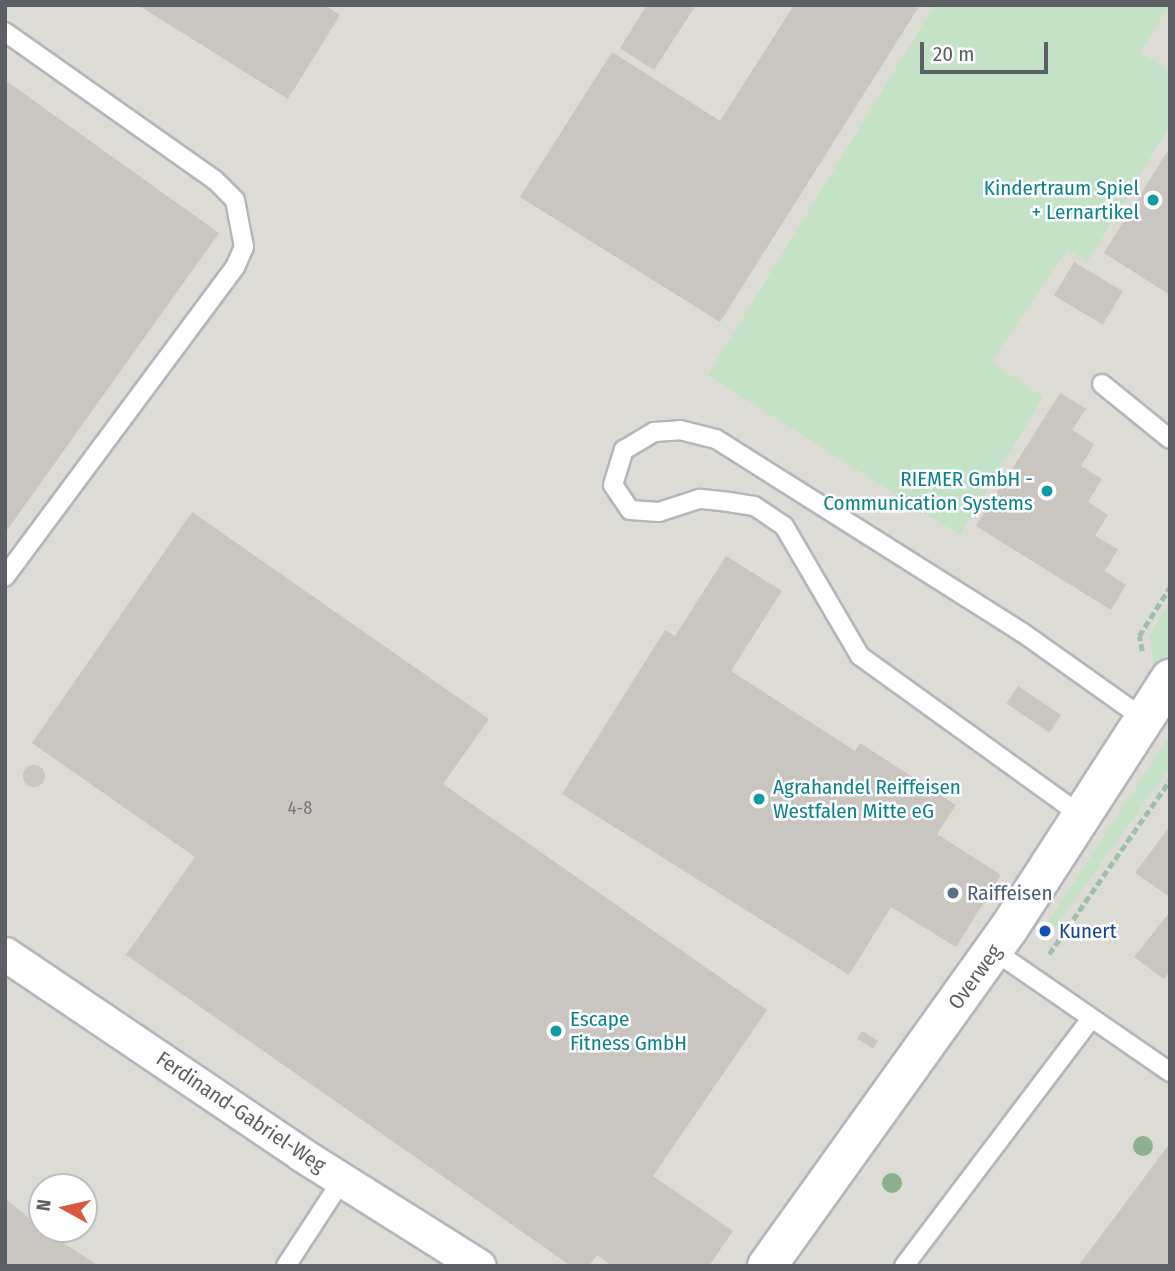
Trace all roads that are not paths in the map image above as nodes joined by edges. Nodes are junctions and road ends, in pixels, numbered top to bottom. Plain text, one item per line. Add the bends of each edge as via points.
1 (5, 32) edge
2 (1102, 384) dead end
3 (1170, 439) edge
4 (5, 577) edge
5 (1170, 679) edge
6 (1144, 719) junction
7 (1082, 816) junction
8 (993, 950) junction
9 (5, 954) edge
10 (1091, 1019) junction
11 (1167, 1065) edge
12 (342, 1180) junction
13 (286, 1266) edge
14 (479, 1266) edge
15 (767, 1266) edge
16 (904, 1266) edge

1 - 4 lane via 215,180 235,200 244,247 235,267
2 - 3 lane
5 - 6 street, Overweg
6 - 7 street, Overweg
6 - 7 lane via 1023,634 716,439 680,430 654,432 624,450 613,485 631,510 659,512 699,499 730,502 754,506 784,526 860,656
7 - 8 street, Overweg
8 - 10 lane
8 - 15 street, Overweg
9 - 12 street, Ferdinand-Gabriel-Weg
10 - 11 lane
10 - 16 lane
12 - 13 lane
12 - 14 street, Ferdinand-Gabriel-Weg

